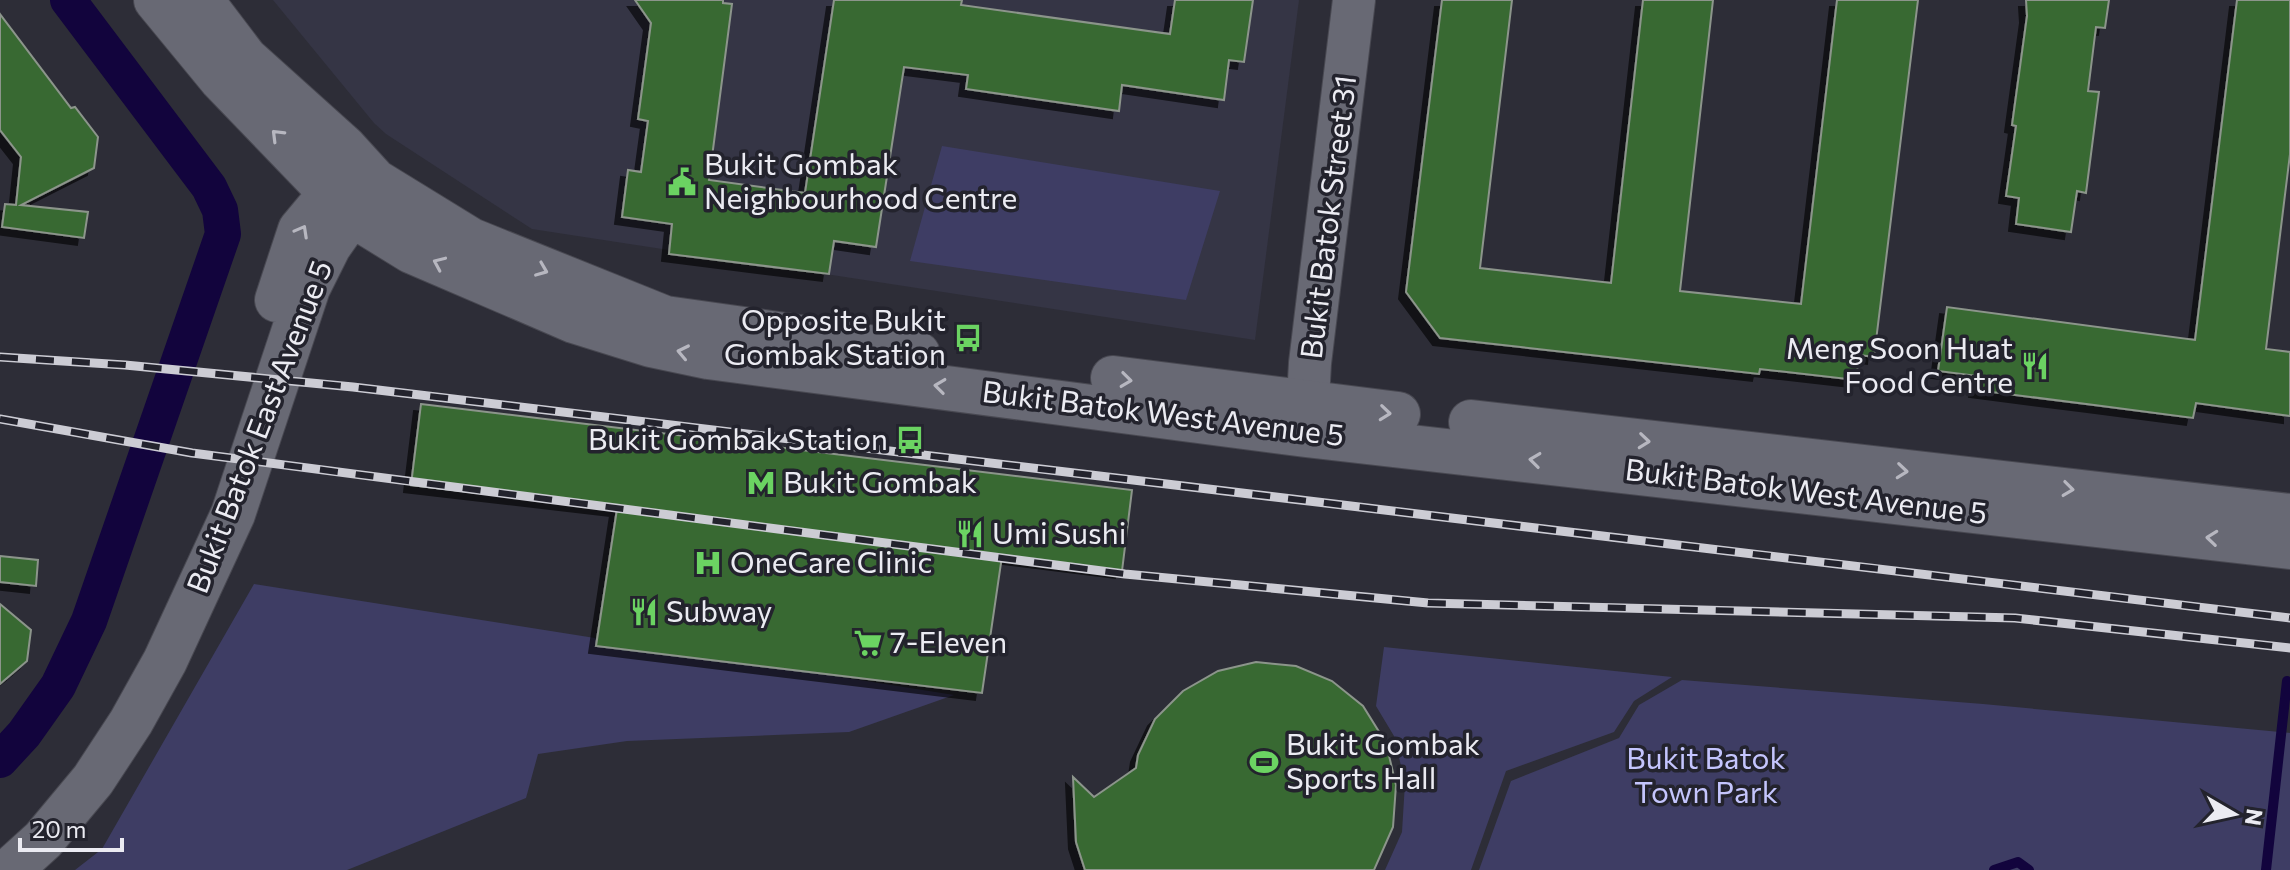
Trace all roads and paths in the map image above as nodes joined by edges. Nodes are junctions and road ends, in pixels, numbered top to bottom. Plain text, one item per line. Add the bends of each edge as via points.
1 (156, 0) edge
2 (201, 0) edge
3 (1354, 0) edge
4 (353, 187) junction
5 (1307, 418) junction
6 (2290, 516) edge
7 (2290, 547) edge
8 (0, 842) edge
9 (10, 870) edge

4 -> 1 street, Bukit Batok West Avenue 5 via 221,79
2 - 4 street, Bukit Batok West Avenue 5 via 245,58 344,147
3 - 5 street, Bukit Batok Street 31
4 - 5 street, Bukit Batok West Avenue 5 via 411,251 574,321 651,345 708,357
8 -> 4 street, Bukit Batok East Avenue 5 via 64,775 138,664 175,594 218,483 300,230
4 - 9 street, Bukit Batok East Avenue 5 via 308,288 233,514 165,661 93,780
5 -> 6 street, Bukit Batok West Avenue 5 via 1359,410
7 -> 5 street, Bukit Batok West Avenue 5

